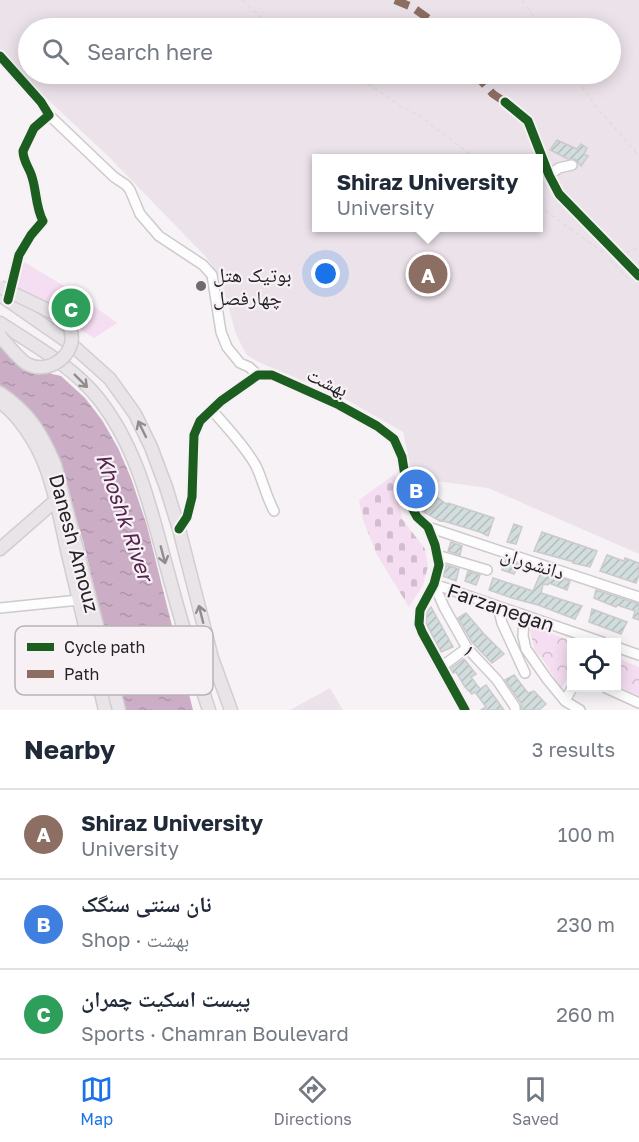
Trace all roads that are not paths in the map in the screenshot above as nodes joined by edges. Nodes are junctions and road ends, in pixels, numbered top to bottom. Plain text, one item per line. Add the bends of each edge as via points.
1 (0, 56) edge
2 (18, 76) edge
3 (25, 84) edge
4 (506, 102) dead end
5 (49, 115) junction
6 (541, 154) edge
7 (543, 160) edge
8 (572, 165) dead end
9 (549, 175) junction
10 (636, 278) edge
11 (0, 287) edge
12 (4, 298) edge
13 (0, 323) edge
14 (0, 336) edge
15 (258, 375) junction
16 (0, 393) edge
17 (0, 402) edge
18 (212, 410) junction
19 (56, 501) junction
20 (274, 511) dead end
21 (428, 527) junction
22 (179, 529) junction
23 (3, 542) edge
24 (437, 555) junction
25 (487, 570) dead end
26 (434, 584) junction
27 (639, 597) edge
28 (79, 600) junction
29 (0, 608) edge
30 (501, 608) junction
31 (524, 616) junction
32 (85, 626) edge
33 (97, 626) edge
34 (183, 626) edge
35 (204, 626) edge
36 (590, 638) edge
37 (467, 648) junction
38 (621, 649) edge
39 (639, 655) edge
40 (213, 661) edge
41 (441, 667) junction
42 (525, 673) dead end
43 (570, 692) edge
44 (616, 692) edge
45 (101, 695) edge
46 (115, 695) edge
47 (204, 695) edge
48 (565, 701) junction
49 (639, 703) edge
50 (105, 710) edge
51 (119, 710) edge
52 (209, 710) edge
53 (231, 710) edge
54 (465, 710) edge
55 (515, 710) edge
56 (580, 710) edge

1 - 2 street
3 - 5 street
4 - 6 street via 528,121
5 - 12 street via 34,128 22,151 43,221 19,255
5 - 15 street via 126,185 140,214 159,236 212,275 220,332 240,363
7 - 9 street
8 - 9 street
9 - 10 street via 559,194
11 - 14 main road, bridge via 60,316 67,323 71,342 62,360 45,368 25,363
22 -> 12 main road via 151,447 135,414 110,379 71,344
13 -> 34 main road via 67,367 115,422 134,456 145,489
15 - 18 street
15 - 21 street, بهشت via 272,375 339,405 394,439 402,457 409,502
16 - 33 main road, Danesh Amouz via 35,424 55,465
17 - 19 main road, Danesh Amouz via 39,451
18 - 20 street via 255,465
18 - 22 street via 200,421 194,435 192,497
19 - 23 main road
19 - 28 main road, Danesh Amouz
21 - 24 street, بهشت
21 - 27 street, دانشوران
35 -> 22 main road
24 - 25 street
24 - 26 street, بهشت via 439,565
26 - 30 street, Farzanegan
26 - 37 street, ۱
26 - 41 street, بهشت via 420,610 419,624
28 - 29 street
28 - 32 main road, Danesh Amouz
30 - 31 street, Farzanegan
30 - 42 street via 502,622
31 - 36 street, Farzanegan
31 - 48 street via 526,649
37 - 41 street
37 - 55 street, ۱ via 497,680
38 - 39 street
53 -> 40 main road
41 - 54 street, بهشت
43 - 48 street
44 - 49 street
45 - 50 main road, Danesh Amouz
46 - 51 main road, Danesh Amouz
47 -> 52 main road
48 - 56 street

